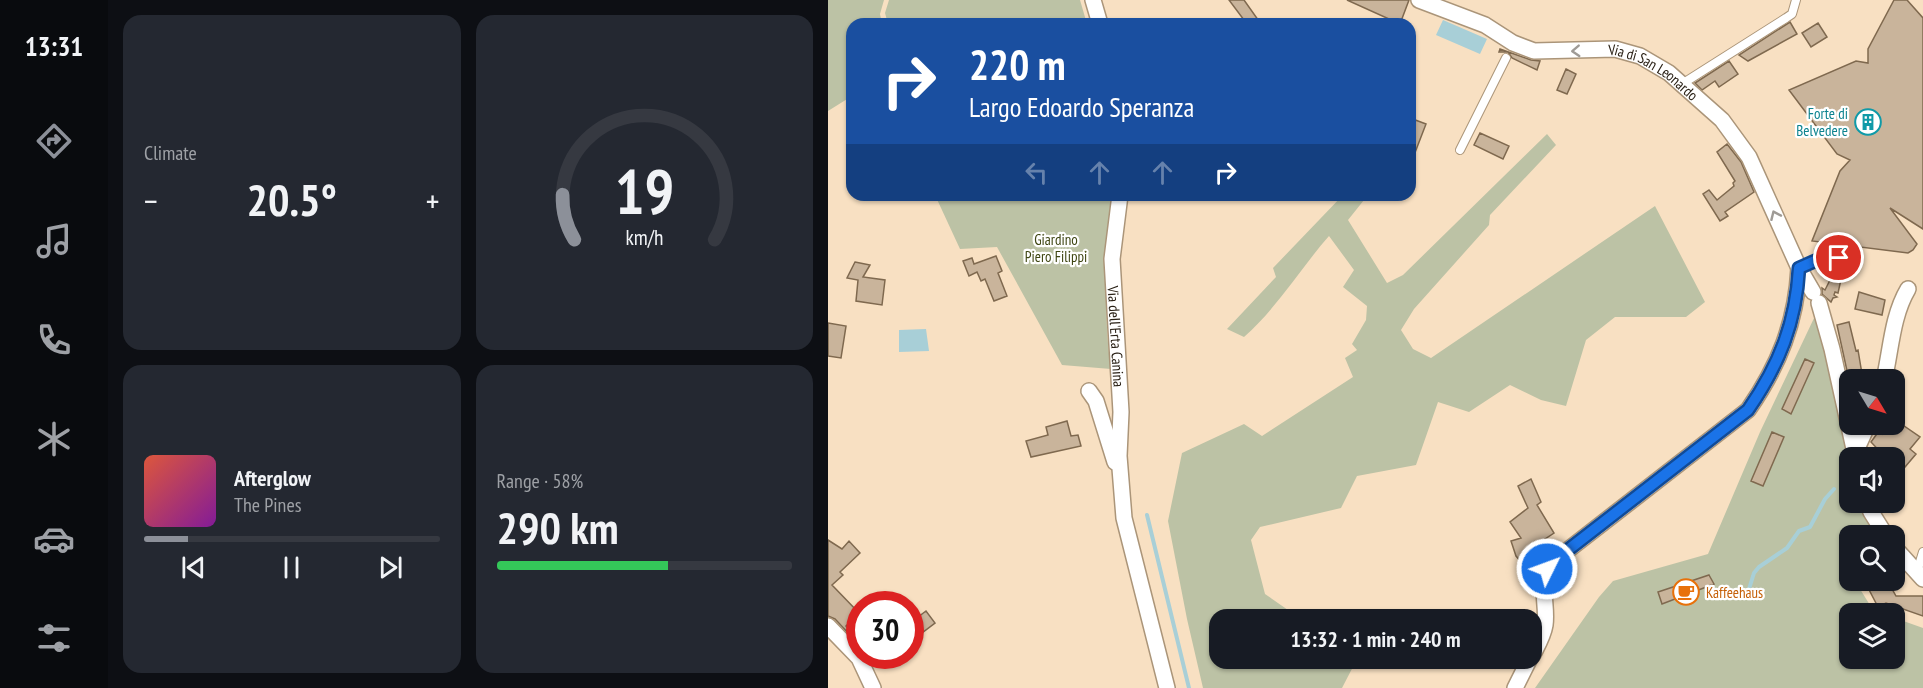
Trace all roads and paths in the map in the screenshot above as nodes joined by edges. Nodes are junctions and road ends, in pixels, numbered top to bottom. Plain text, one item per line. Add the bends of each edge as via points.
1 (1093, 0) edge
2 (1419, 0) edge
3 (1796, 0) edge
4 (1098, 18) edge
5 (1509, 51) junction
6 (1682, 84) junction
7 (1460, 150) dead end
8 (1119, 201) edge
9 (1839, 258) dead end
10 (1799, 268) junction
11 (1908, 289) dead end
12 (1886, 369) edge
13 (1089, 391) dead end
14 (1854, 447) edge
15 (1121, 480) junction
16 (1923, 552) edge
17 (1905, 559) edge
18 (1920, 576) edge
19 (828, 626) edge
20 (1542, 635) edge
21 (846, 645) edge
22 (858, 669) edge
23 (864, 669) edge
24 (1525, 669) edge
25 (866, 688) edge
26 (873, 688) edge
27 (1167, 688) edge
28 (1515, 688) edge

1 - 4 street
2 - 5 street, Via di San Leonardo via 1485,25
3 - 6 lane via 1792,14
6 -> 5 street, Via di San Leonardo via 1652,62 1614,49
5 - 7 lane
10 -> 6 street, Via di San Leonardo via 1749,157 1722,120
8 - 15 street, Via dell'Erta Canina via 1112,259
9 - 10 lane via 1824,257
10 - 14 street, Via di San Leonardo via 1816,297
10 - 20 street via 1797,296 1786,340 1766,384 1748,410 1550,564 1544,581
11 - 12 street via 1892,334
13 - 15 street, Via dell'Erta Canina via 1096,401
15 - 27 street, Via dell'Erta Canina via 1124,518
16 - 18 lane
17 - 18 street
19 - 21 street
22 - 25 lane
23 - 26 street
24 - 28 street

